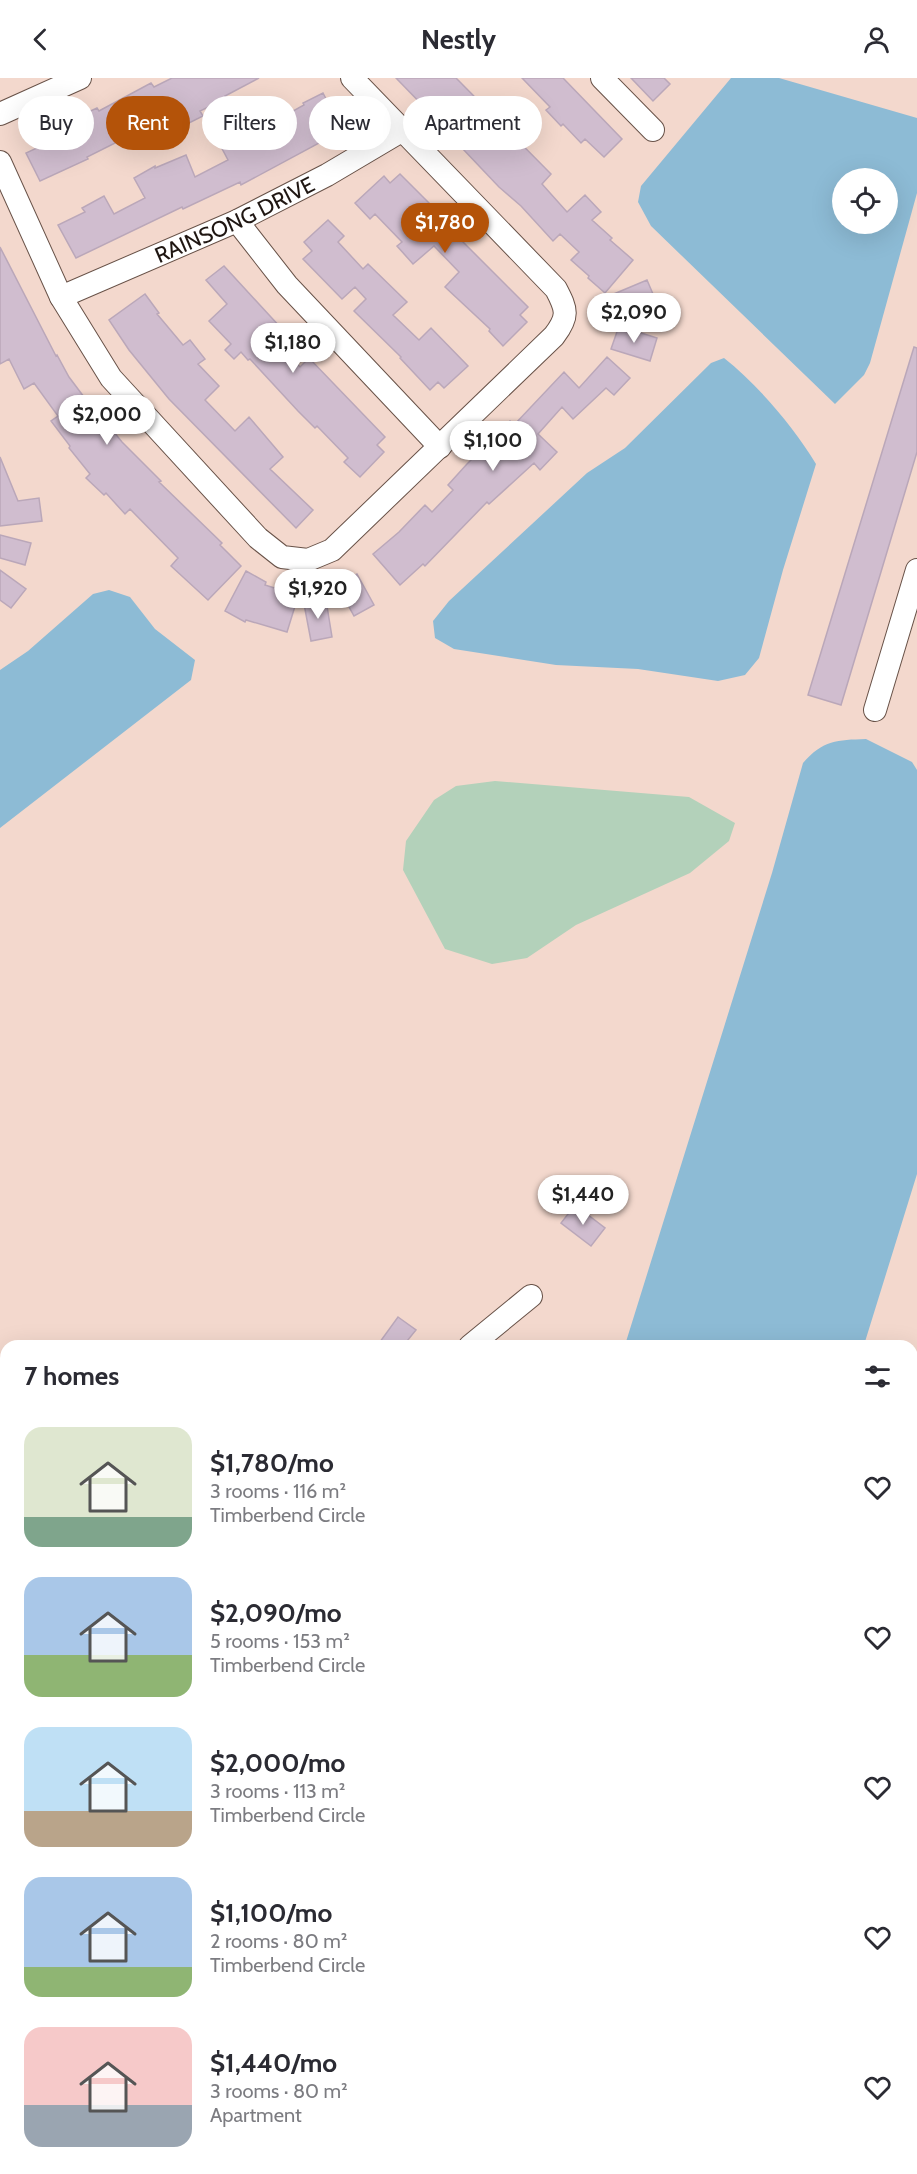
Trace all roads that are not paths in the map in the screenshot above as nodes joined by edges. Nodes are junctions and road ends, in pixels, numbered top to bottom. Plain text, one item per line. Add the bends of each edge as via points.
1 (80, 78) edge
2 (352, 78) edge
3 (602, 78) edge
4 (0, 114) edge
5 (403, 130) joint
6 (653, 130) dead end
7 (422, 150) edge
8 (0, 162) edge
9 (237, 221) junction
10 (61, 297) junction
11 (440, 447) junction
12 (917, 570) edge
13 (875, 710) dead end
14 (531, 1296) dead end
15 (477, 1340) edge

1 - 4 street
2 - 5 street
3 - 6 street
5 - 9 street, RAINSONG DRIVE
7 - 11 street via 556,289 565,308 562,325 554,336
8 - 10 street
9 - 10 street, RAINSONG DRIVE
9 - 11 street via 287,285
10 - 11 street via 111,378 258,538 282,557 308,560 332,550
12 - 13 street
14 - 15 street

